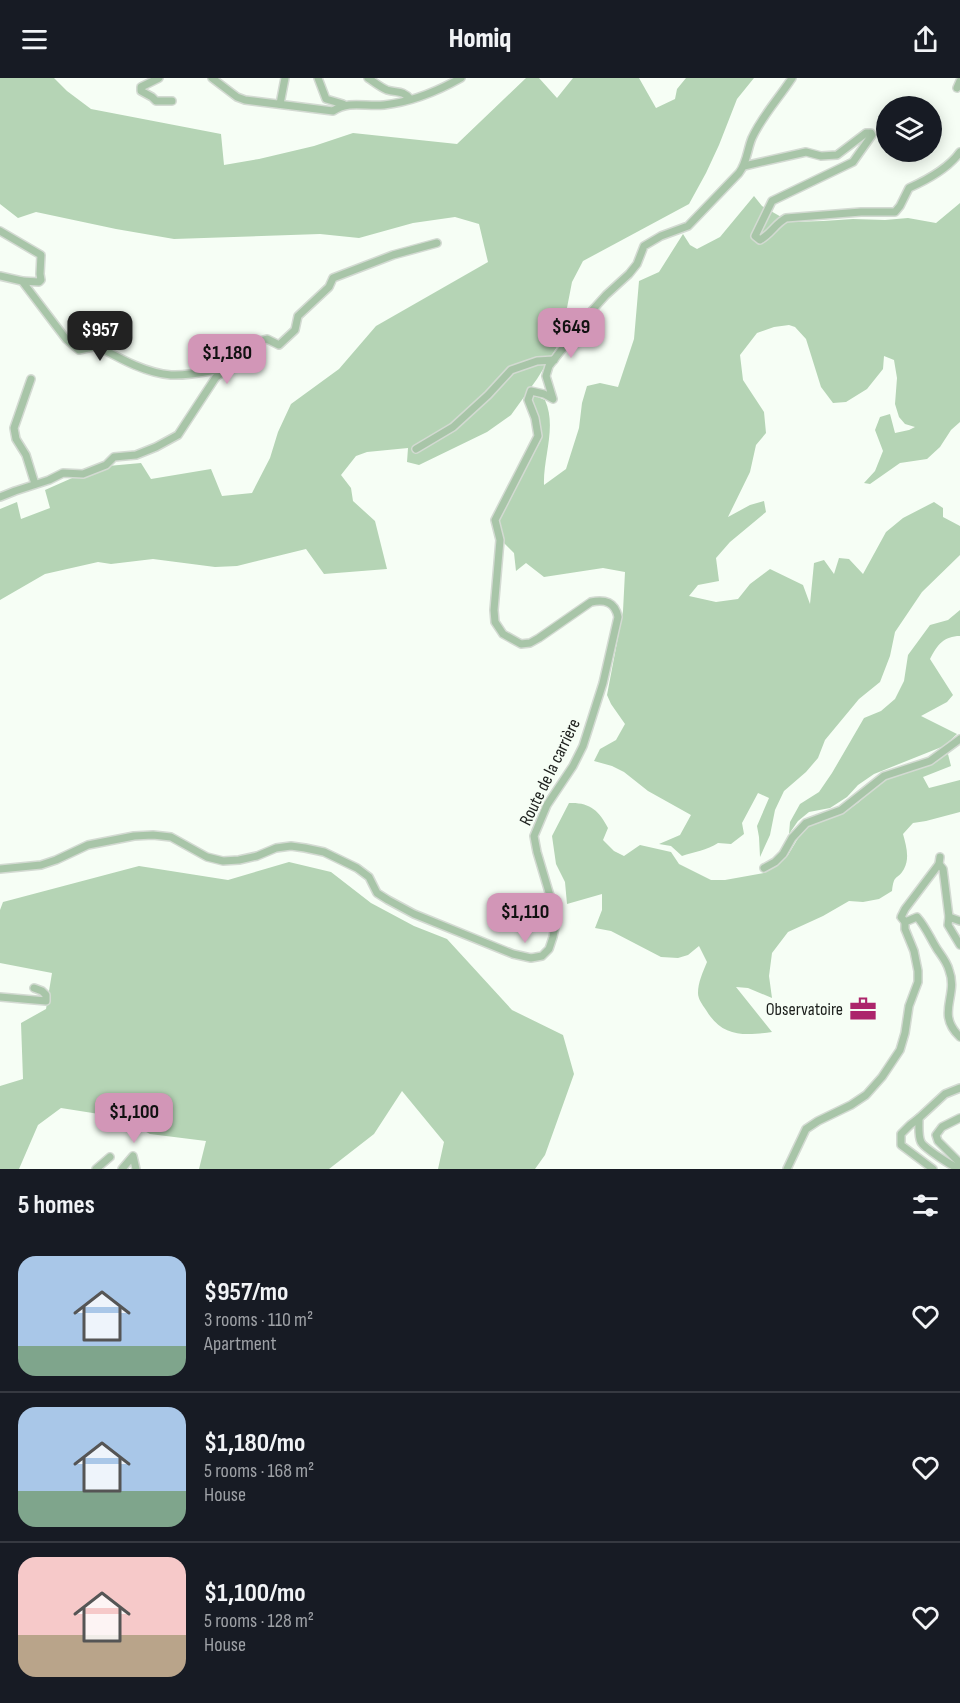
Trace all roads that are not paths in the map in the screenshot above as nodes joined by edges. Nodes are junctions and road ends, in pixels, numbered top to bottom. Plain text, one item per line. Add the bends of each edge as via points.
1 (159, 78) edge
2 (212, 78) edge
3 (285, 78) edge
4 (318, 78) edge
5 (368, 78) edge
6 (461, 78) edge
7 (792, 78) edge
8 (410, 99) junction
9 (172, 101) dead end
10 (280, 104) junction
11 (343, 104) junction
12 (960, 152) edge
13 (744, 166) junction
14 (0, 231) edge
15 (437, 243) dead end
16 (0, 276) edge
17 (22, 281) junction
18 (554, 360) junction
19 (229, 368) junction
20 (31, 379) dead end
21 (416, 449) dead end
22 (35, 484) junction
23 (0, 497) edge
24 (960, 739) edge
25 (764, 868) dead end
26 (0, 869) edge
27 (948, 916) junction
28 (960, 921) edge
29 (905, 922) junction
30 (960, 945) edge
31 (34, 988) dead end
32 (0, 998) edge
33 (960, 1036) edge
34 (960, 1088) edge
35 (919, 1118) junction
36 (960, 1118) edge
37 (110, 1157) dead end
38 (960, 1162) edge
39 (96, 1169) edge
40 (122, 1169) edge
41 (136, 1169) edge
42 (787, 1169) edge
43 (933, 1169) edge
44 (960, 1169) edge

1 - 9 street via 143,85 141,91 156,101
2 - 10 street via 237,97
3 - 10 street
4 - 11 street via 326,99
5 - 8 street via 387,90 401,91
6 - 8 street
7 - 13 street via 764,116
8 - 11 street via 385,105
10 - 11 street via 333,111
12 - 13 street via 939,172 909,188 895,212 786,218 760,240 755,236 772,201 853,162 872,135 866,134 837,155 806,152
13 - 18 street via 688,226 644,246 637,264 578,324
14 - 17 street via 41,255 41,280
15 - 19 street via 333,278 329,287 298,316 286,340 279,345 267,339 253,343
16 - 17 street
17 - 19 street via 66,339 79,350 97,346 170,375
18 - 21 street via 511,370 453,427
18 - 26 street, Route de la carrière via 546,376 553,399 531,391 528,400 538,436 495,520 500,540 495,622 503,634 521,644 531,643 591,602 610,602 618,617 583,746 547,805 534,836 556,921 549,950 531,958 513,954 414,914 377,893 369,877 357,868 324,852 305,848 276,848 257,856 223,861 171,837 134,836 88,845 41,866
19 - 22 street via 216,377 178,435 136,455 114,457 106,465 83,474 63,473
20 - 22 street via 14,428
22 - 23 street
24 - 25 street via 930,761 884,776 841,810 806,823 783,854
27 - 28 street
27 - 29 street via 940,861 905,909
27 - 30 street via 948,925
29 - 33 street via 917,917 950,970 952,991 947,1016
29 - 42 street via 918,982 900,1050 866,1095 806,1128
31 - 32 street via 46,995 46,1001
34 - 35 street via 945,1094
35 - 43 street via 902,1134 901,1145
35 - 44 street via 921,1142
36 - 38 street via 942,1127 936,1135 938,1142
37 - 39 street
40 - 41 street via 133,1156

